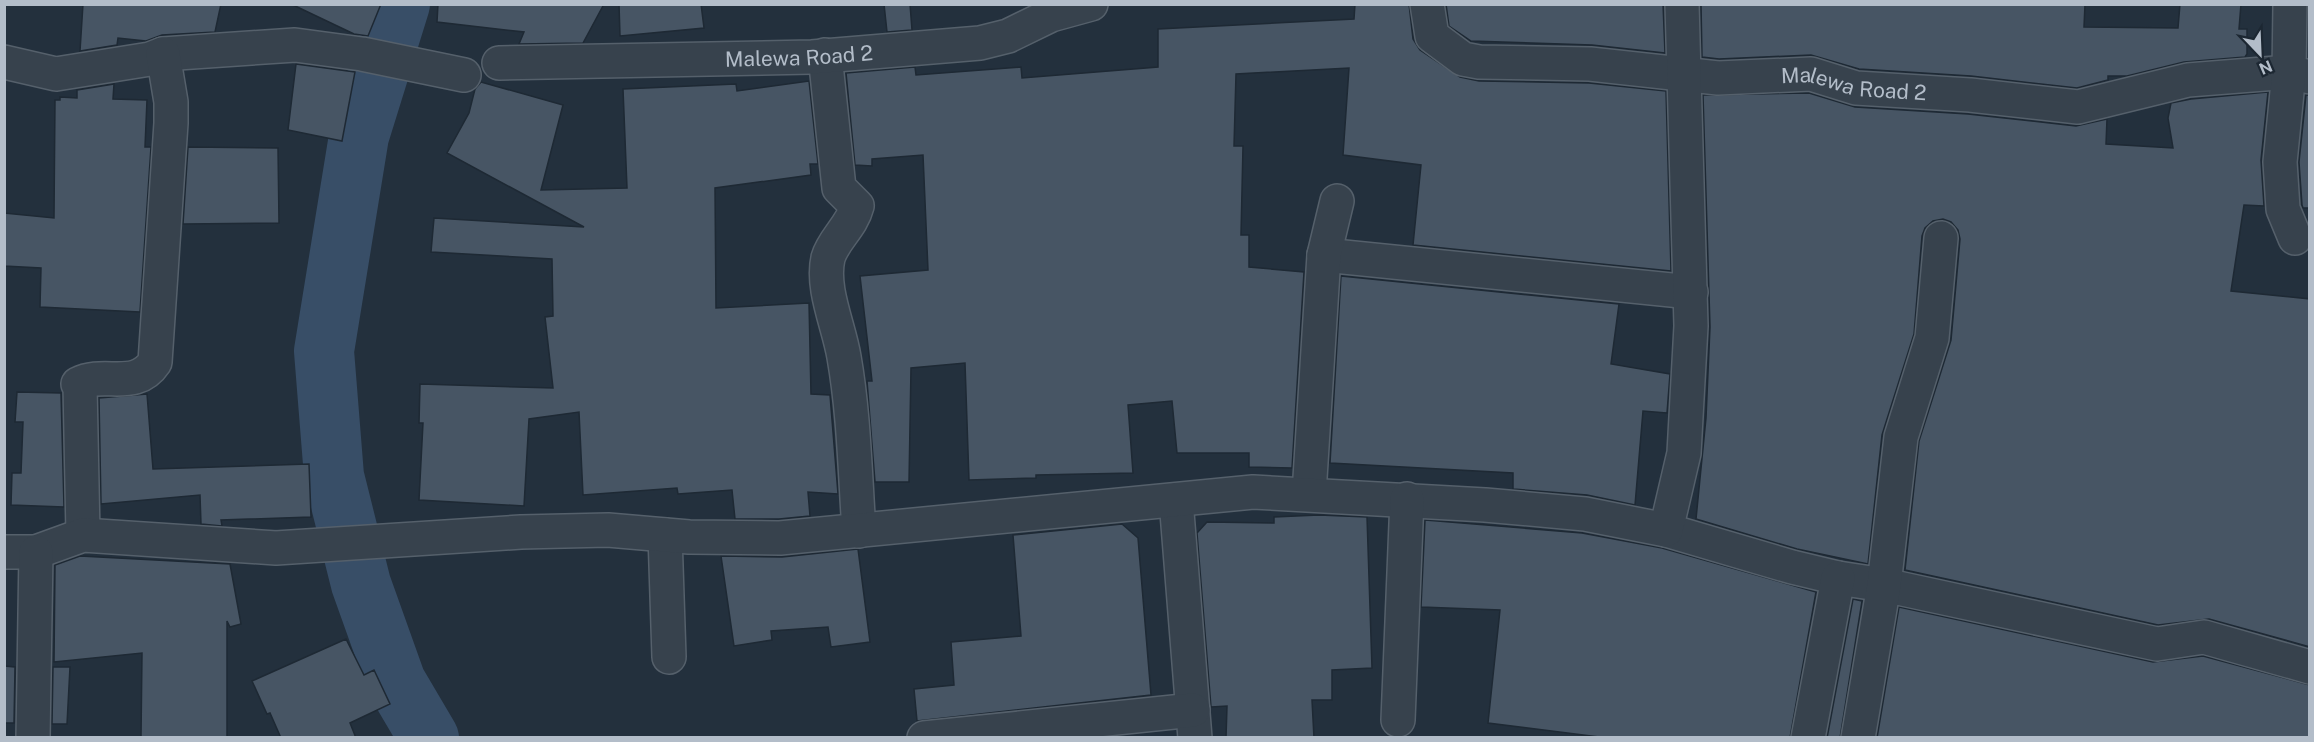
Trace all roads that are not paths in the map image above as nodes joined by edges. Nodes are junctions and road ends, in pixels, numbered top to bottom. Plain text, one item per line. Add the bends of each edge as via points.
1 (1091, 4) edge
2 (1427, 4) edge
3 (1682, 4) edge
4 (2290, 4) edge
5 (163, 54) junction
6 (825, 56) junction
7 (4, 62) edge
8 (499, 63) dead end
9 (464, 75) dead end
10 (1684, 75) junction
11 (2299, 75) edge
12 (1337, 201) dead end
13 (1941, 238) dead end
14 (2295, 238) dead end
15 (1324, 255) junction
16 (1691, 292) junction
17 (1309, 494) junction
18 (1407, 499) junction
19 (1176, 500) junction
20 (1666, 530) junction
21 (859, 531) junction
22 (83, 535) junction
23 (665, 535) junction
24 (20, 552) edge
25 (1838, 578) junction
26 (1884, 585) junction
27 (669, 657) dead end
28 (2310, 667) edge
29 (1398, 720) dead end
30 (1194, 724) edge
31 (33, 738) edge
32 (924, 738) edge
33 (1808, 738) edge
34 (1858, 738) edge

1 - 6 street, Malewa Road 2 via 980,43
2 - 10 street, Malewa Road 2 via 1432,36 1463,59 1590,64
3 - 10 street
4 - 11 street
5 - 7 street via 56,74
5 - 9 street via 295,45
5 - 22 street via 171,123 155,362 139,378 86,379 78,384
6 - 8 street, Malewa Road 2
6 - 21 street via 839,189 857,206 853,220 829,255 826,277 847,378
10 - 11 street, Malewa Road 2 via 1718,78 1811,74 1856,88 2078,107 2188,80
10 - 16 street
11 - 14 street via 2280,162 2283,209
12 - 15 street
13 - 26 street via 1932,338 1901,437
15 - 16 street
15 - 17 street
16 - 20 street via 1684,453
17 - 18 street
17 - 19 street via 1253,492
18 - 20 street via 1585,514
18 - 29 street
19 - 21 street
19 - 30 street
20 - 25 street
21 - 23 street via 780,538
22 - 23 street via 276,548 608,530
22 - 24 street
23 - 27 street
24 - 31 street
25 - 26 street
25 - 33 street
26 - 28 street via 2157,644 2204,637
26 - 34 street
30 - 32 street

